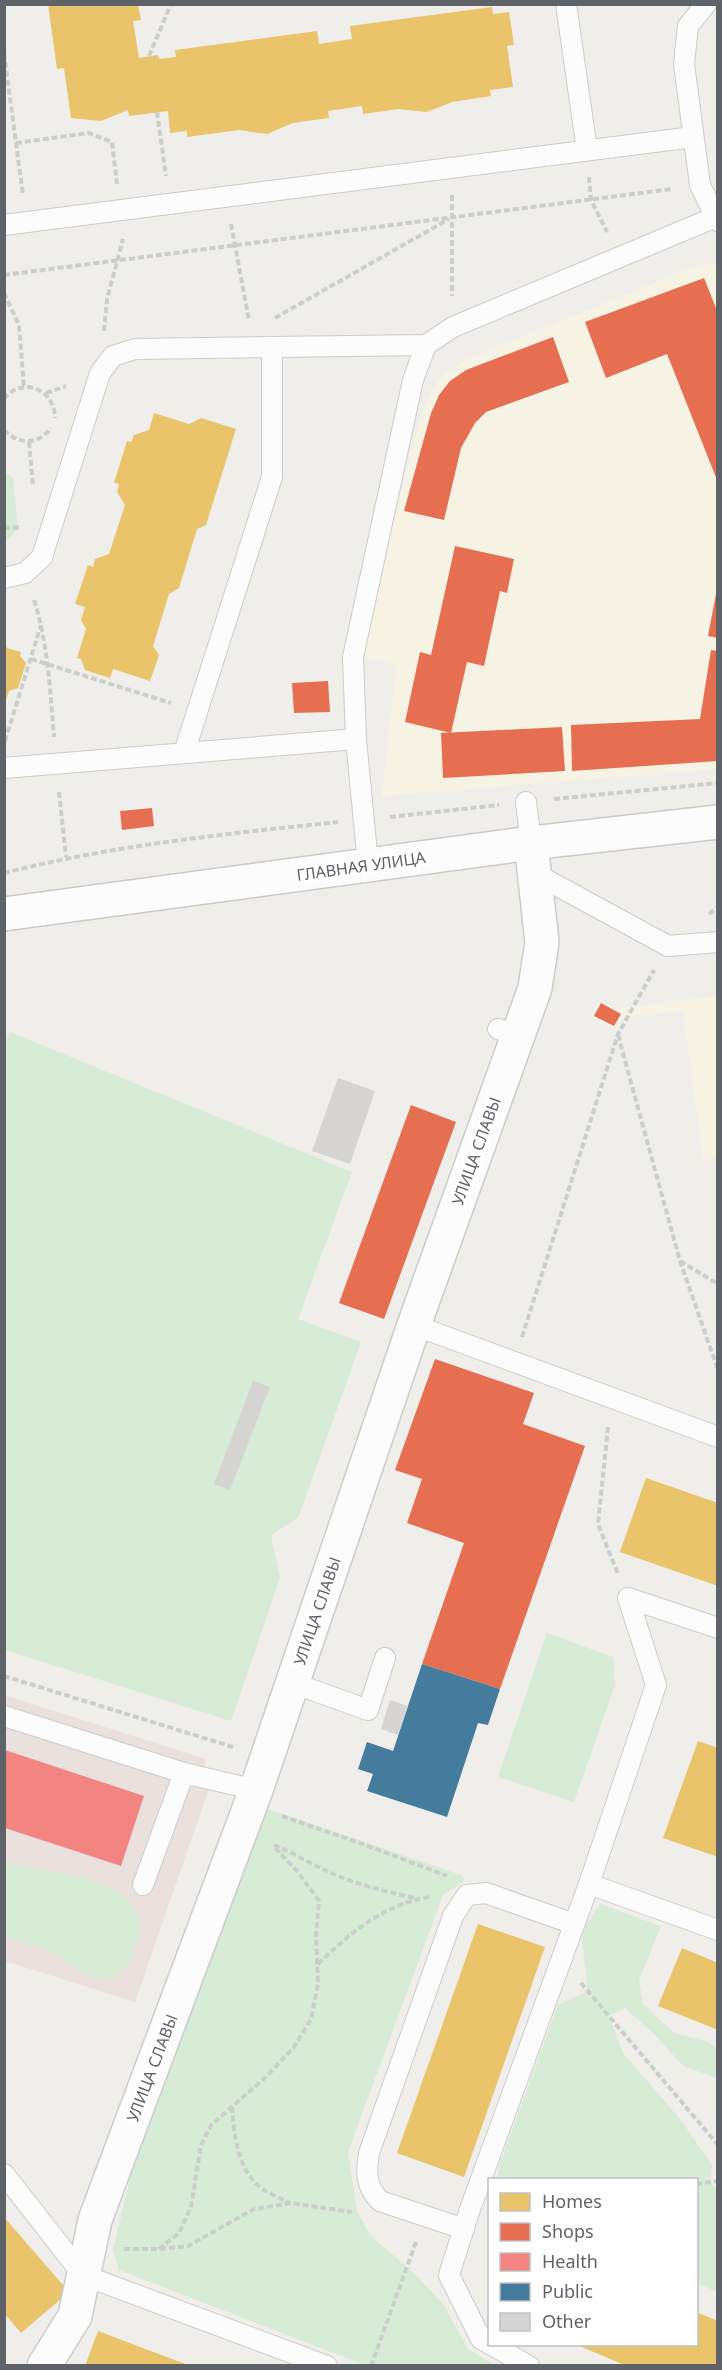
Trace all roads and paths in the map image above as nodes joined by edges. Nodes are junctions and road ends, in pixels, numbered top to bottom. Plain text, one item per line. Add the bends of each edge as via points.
1 (171, 4) edge
2 (566, 4) edge
3 (706, 4) edge
4 (4, 54) edge
5 (149, 56) dead end
6 (157, 112) dead end
7 (693, 137) junction
8 (16, 143) junction
9 (587, 150) junction
10 (451, 167) junction
11 (700, 185) junction
12 (226, 197) junction
13 (591, 200) junction
14 (169, 204) junction
15 (121, 210) junction
16 (452, 217) junction
17 (717, 218) edge
18 (26, 222) junction
19 (4, 225) edge
20 (235, 245) junction
21 (620, 256) junction
22 (117, 261) junction
23 (4, 275) edge
24 (4, 293) edge
25 (453, 327) junction
26 (259, 342) junction
27 (426, 345) junction
28 (113, 356) junction
29 (24, 387) junction
30 (5, 397) edge
31 (4, 430) edge
32 (25, 573) junction
33 (4, 578) edge
34 (42, 624) junction
35 (31, 659) junction
36 (48, 664) junction
37 (197, 711) junction
38 (356, 739) junction
39 (4, 741) edge
40 (184, 753) junction
41 (56, 764) junction
42 (4, 768) edge
43 (526, 802) dead end
44 (717, 822) edge
45 (66, 857) dead end
46 (533, 858) junction
47 (368, 864) junction
48 (717, 907) edge
49 (4, 914) edge
50 (717, 942) edge
51 (668, 946) junction
52 (618, 1034) junction
53 (680, 1261) junction
54 (717, 1284) edge
55 (414, 1326) junction
56 (515, 1361) junction
57 (717, 1370) edge
58 (615, 1400) junction
59 (717, 1437) edge
60 (628, 1598) junction
61 (717, 1628) edge
62 (385, 1658) dead end
63 (4, 1676) edge
64 (293, 1683) junction
65 (4, 1716) edge
66 (267, 1758) junction
67 (184, 1773) junction
68 (254, 1797) junction
69 (589, 1884) junction
70 (143, 1885) dead end
71 (476, 1894) junction
72 (419, 1899) junction
73 (574, 1924) junction
74 (717, 1930) edge
75 (561, 1959) junction
76 (318, 1965) junction
77 (232, 2107) junction
78 (717, 2145) edge
79 (4, 2174) edge
80 (717, 2181) edge
81 (698, 2184) edge
82 (291, 2203) junction
83 (357, 2212) dead end
84 (425, 2216) junction
85 (464, 2229) junction
86 (159, 2249) junction
87 (86, 2264) junction
88 (488, 2343) edge
89 (494, 2346) edge
90 (44, 2366) edge
91 (327, 2366) edge
92 (371, 2366) edge
93 (529, 2366) edge

1 - 5 path
2 - 9 lane
3 - 7 lane via 688,26 684,63
4 - 8 path
6 - 14 path
7 - 9 lane
7 - 11 lane
8 - 15 path via 89,133 112,142
8 - 18 path
9 - 10 lane
9 - 13 path
10 - 12 lane
10 - 16 path
11 - 13 path
11 - 17 lane
12 - 14 lane
12 - 20 path
13 - 16 path
13 - 21 path
14 - 15 lane
15 - 18 lane
15 - 22 path via 124,234
16 - 20 path
16 - 25 path
16 - 26 path
17 - 21 lane
18 - 19 lane
20 - 22 path
20 - 26 path
21 - 25 lane
22 - 23 path
22 - 28 path via 107,299 103,339
24 - 29 path via 19,325
25 - 27 lane
26 - 27 lane
26 - 28 lane via 135,348
26 - 37 lane via 272,477
27 - 38 lane via 413,380 354,649
28 - 32 lane via 100,373 42,557
29 - 30 path
29 - 31 path via 46,393 52,401 55,410 51,428 45,436 29,442 19,441
32 - 33 lane
32 - 34 path
34 - 35 path
34 - 36 path
35 - 36 path
35 - 39 path
36 - 37 path
36 - 41 path
37 - 40 lane
38 - 40 lane
38 - 47 lane
40 - 41 lane
41 - 42 lane
41 - 45 path
43 - 46 lane
44 - 46 street, ГЛАВНАЯ УЛИЦА
46 - 47 street, ГЛАВНАЯ УЛИЦА
46 - 51 lane
46 - 55 street, УЛИЦА СЛАВЫ via 542,942 535,988 508,1033
47 - 49 street, ГЛАВНАЯ УЛИЦА
48 - 51 path
50 - 51 lane
51 - 52 path
52 - 53 path
52 - 56 path
53 - 54 path
53 - 57 path
55 - 56 lane
55 - 64 street, УЛИЦА СЛАВЫ
56 - 58 lane
58 - 59 lane
58 - 60 path via 609,1416 598,1524
60 - 61 lane
60 - 69 lane via 657,1685
62 - 64 lane via 368,1710
63 - 66 path
64 - 66 street, УЛИЦА СЛАВЫ
65 - 67 lane
66 - 68 street, УЛИЦА СЛАВЫ
67 - 68 lane
67 - 70 lane
68 - 71 path via 463,1882
68 - 87 street, УЛИЦА СЛАВЫ via 94,2220
69 - 73 lane
69 - 74 lane
71 - 72 path
71 - 73 lane
71 - 84 lane via 453,1916 369,2152 365,2176 380,2200
72 - 76 path via 355,1929
72 - 76 path via 328,1872 272,1844 319,1901
73 - 75 lane
75 - 78 path
75 - 85 lane
76 - 77 path via 311,2019 294,2047
77 - 82 path via 234,2137 247,2172 262,2189
77 - 86 path via 211,2125 201,2145 191,2207 179,2233
79 - 87 lane
80 - 81 path
82 - 83 path
82 - 86 path via 254,2209 188,2246
84 - 85 lane
84 - 92 path
85 - 88 lane via 449,2275 481,2339
86 - 87 path via 127,2248
87 - 90 street, УЛИЦА СЛАВЫ via 75,2316
87 - 91 lane
89 - 93 lane

